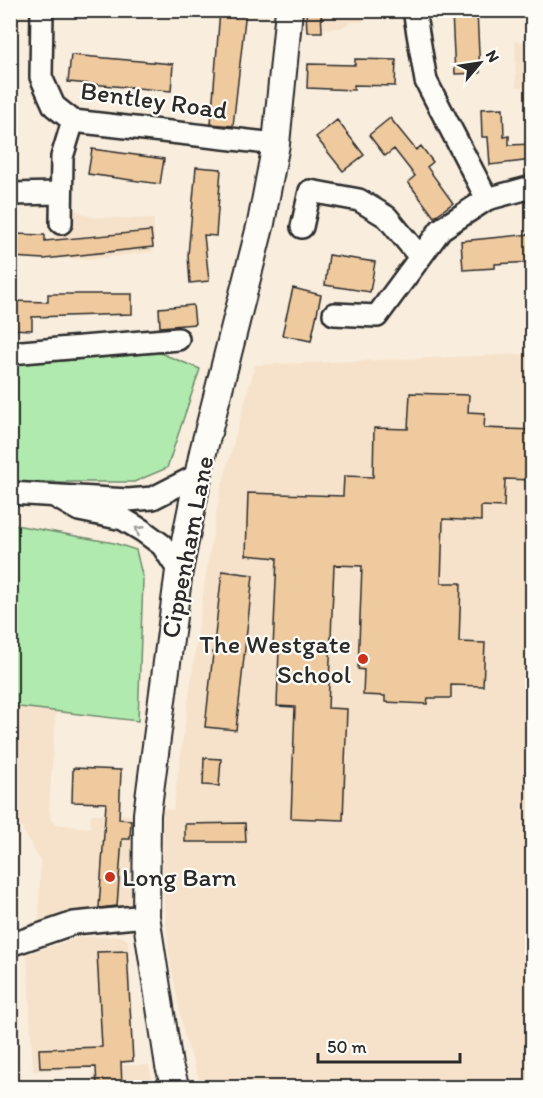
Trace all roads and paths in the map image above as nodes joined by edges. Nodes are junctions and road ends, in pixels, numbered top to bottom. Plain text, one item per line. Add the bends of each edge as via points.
1 (42, 10) edge
2 (289, 10) edge
3 (414, 10) edge
4 (73, 122) junction
5 (276, 144) junction
6 (532, 187) edge
7 (60, 193) junction
8 (10, 194) edge
9 (487, 199) junction
10 (61, 223) dead end
11 (302, 227) dead end
12 (420, 257) junction
13 (334, 314) dead end
14 (178, 339) dead end
15 (10, 353) edge
16 (198, 475) junction
17 (10, 493) edge
18 (55, 497) junction
19 (179, 572) junction
20 (146, 916) junction
21 (10, 945) edge
22 (176, 1088) edge

1 - 4 street, Bentley Road via 41,77 54,106
2 - 5 street, Cippenham Lane
3 - 9 street via 426,81
4 - 5 street, Bentley Road
4 - 7 street via 62,157
5 - 16 street, Cippenham Lane via 261,223
6 - 9 street
7 - 8 street
7 - 10 street
9 - 12 street via 441,229
11 - 12 street via 310,191 359,200 387,217
12 - 13 street via 377,316
14 - 15 street
16 - 18 street via 153,498
16 - 19 street, Cippenham Lane
17 - 18 street
19 -> 18 street via 162,545 143,531 123,519 80,510
19 - 20 street, Cippenham Lane via 147,814
20 - 21 street via 74,923
20 - 22 street, Cippenham Lane via 169,1066

